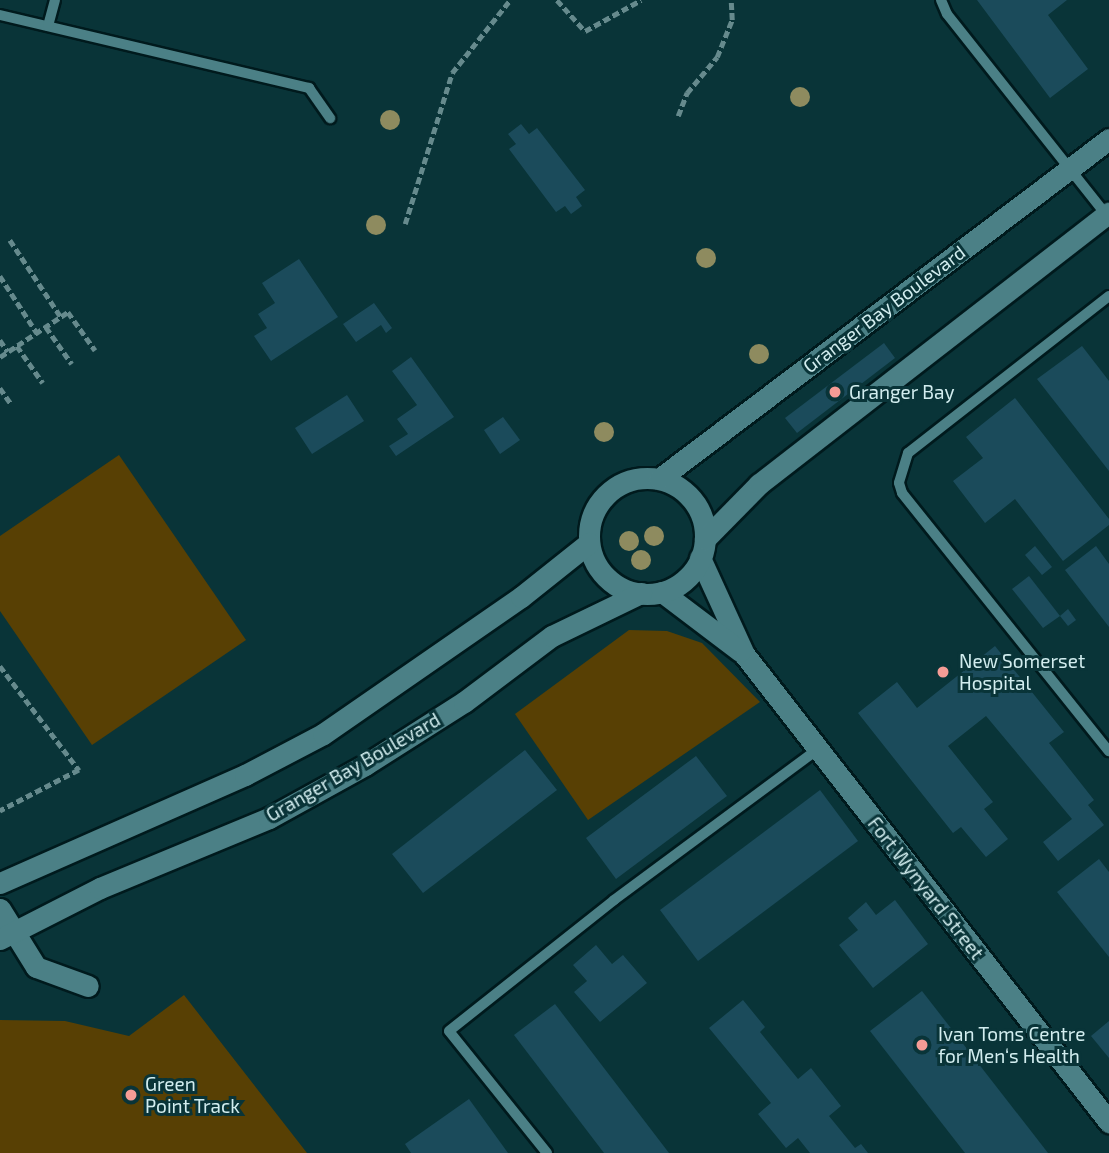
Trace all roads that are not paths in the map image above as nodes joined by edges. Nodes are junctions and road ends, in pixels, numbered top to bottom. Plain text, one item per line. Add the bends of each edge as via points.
1 (55, 0) edge
2 (941, 0) edge
3 (0, 15) edge
4 (48, 26) junction
5 (330, 118) dead end
6 (1109, 139) edge
7 (1069, 170) junction
8 (1108, 215) edge
9 (1109, 296) edge
10 (659, 479) junction
11 (589, 543) junction
12 (703, 549) junction
13 (651, 592) junction
14 (744, 654) junction
15 (817, 750) junction
16 (1109, 751) edge
17 (0, 883) edge
18 (0, 909) edge
19 (6, 935) edge
20 (88, 986) dead end
21 (1109, 1122) edge
22 (547, 1153) edge

1 - 4 lane
2 - 7 lane via 947,14
3 - 4 lane
4 - 5 lane via 309,88
6 - 7 street, Granger Bay Boulevard
7 - 8 lane
7 - 10 street, Granger Bay Boulevard
8 - 12 street via 759,484
9 - 16 lane via 908,453 899,483 902,493
10 - 11 street via 627,481 608,492 594,510
10 - 12 street via 679,487 695,502
11 - 13 street via 608,579
11 - 17 street via 521,597 323,734 245,775
12 - 13 street via 684,581
12 - 14 street, Fort Wynyard Street
13 - 14 street, Fort Wynyard Street
13 - 19 street, Granger Bay Boulevard via 552,636 431,723 269,818 100,888
14 - 15 street, Fort Wynyard Street
15 - 21 street, Fort Wynyard Street
15 - 22 lane via 449,1031
18 - 19 street
19 - 20 street via 36,967

